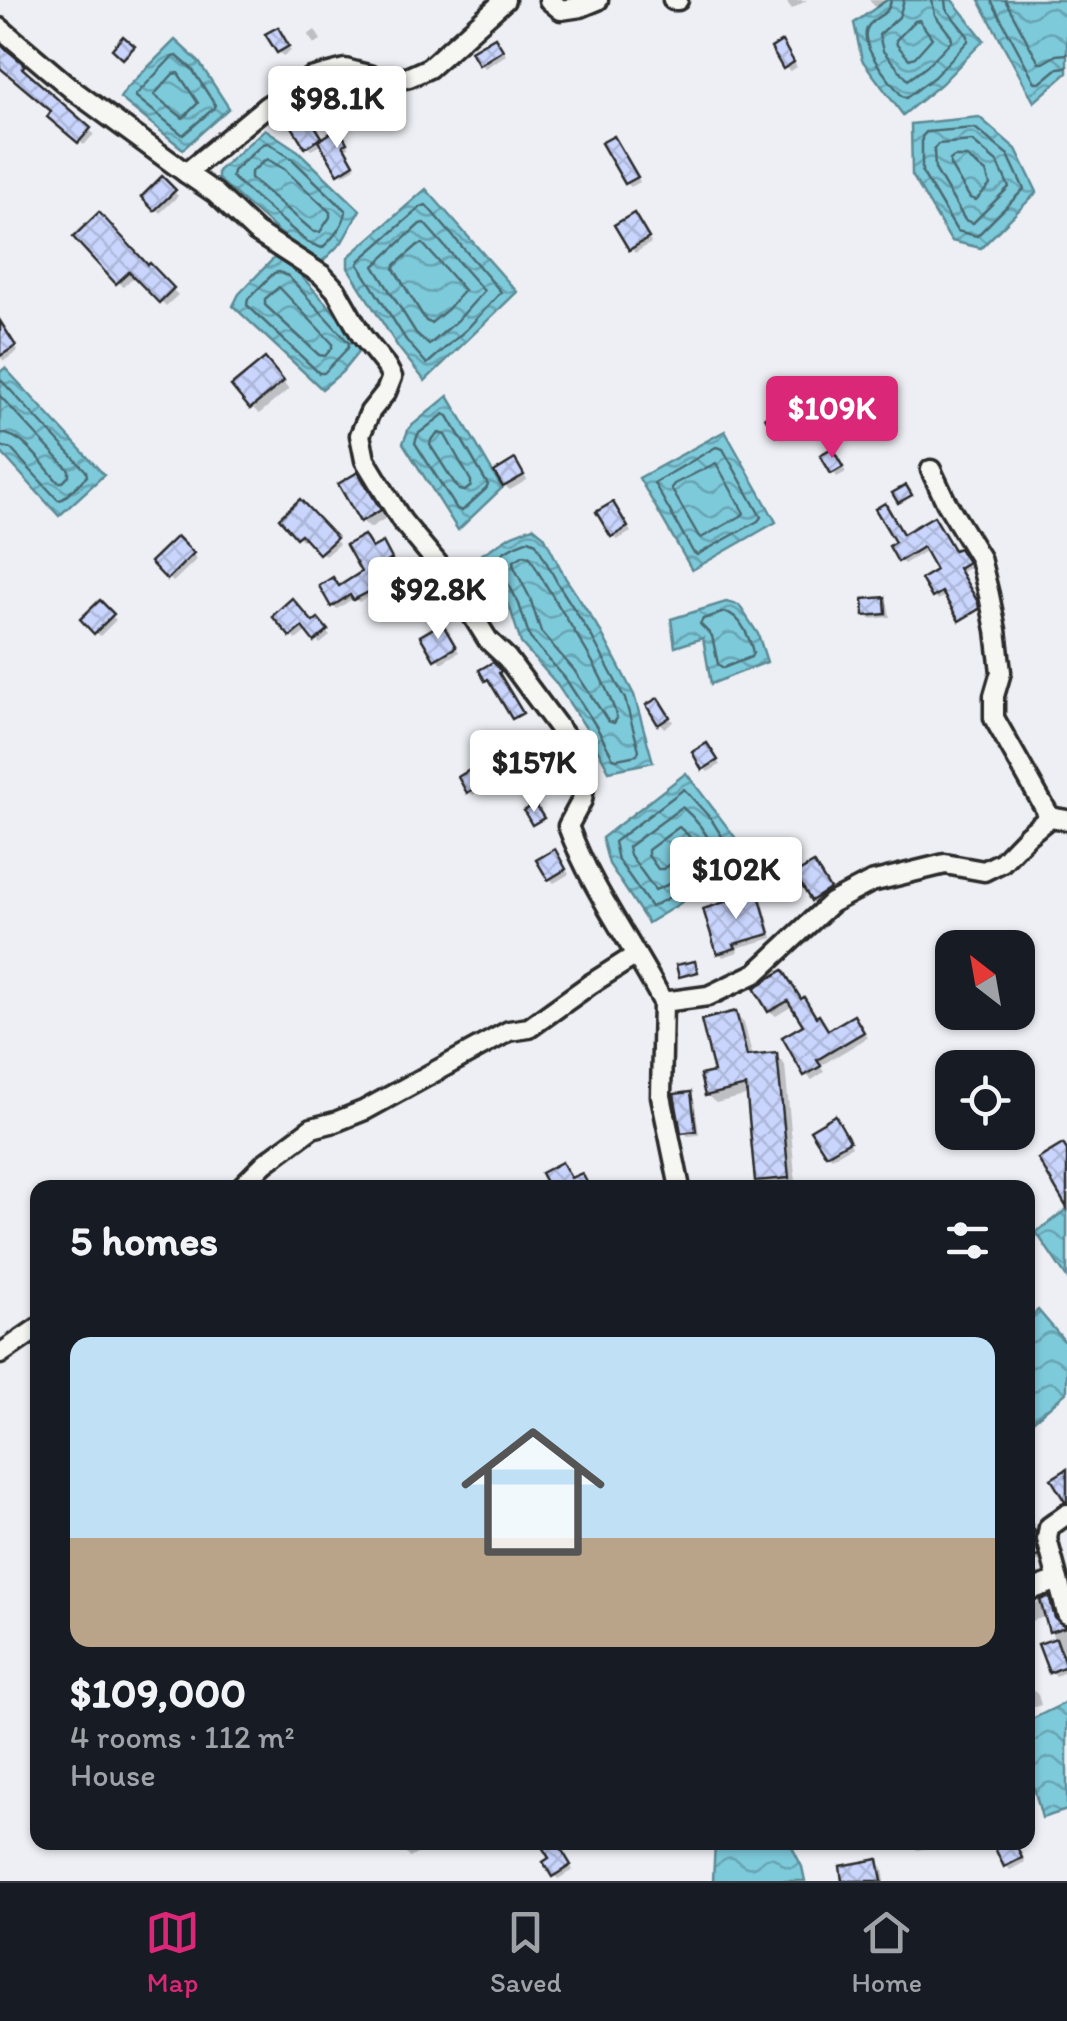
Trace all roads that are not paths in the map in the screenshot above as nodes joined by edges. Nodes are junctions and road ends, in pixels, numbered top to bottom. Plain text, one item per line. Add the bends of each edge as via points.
1 (506, 0) edge
2 (550, 0) edge
3 (598, 0) edge
4 (0, 28) edge
5 (186, 173) junction
6 (931, 470) dead end
7 (1058, 819) edge
8 (636, 955) junction
9 (663, 1002) junction
10 (248, 1180) edge
11 (678, 1180) edge
12 (30, 1333) edge
13 (0, 1354) edge
14 (1067, 1514) edge
15 (1058, 1580) junction
16 (1035, 1589) edge
17 (1067, 1614) edge

1 - 5 street via 429,68 409,77 392,81 346,69 310,78
2 - 3 street via 562,10
4 - 5 street
5 - 8 street via 256,232 322,275 386,366 392,377 360,435 366,460 402,521 565,736 584,787 568,826
6 - 7 street via 980,558 990,595 1000,672 994,718
7 - 9 street via 984,870 934,865 871,882 831,903 756,973 708,996
8 - 9 street
8 - 10 street via 530,1028 509,1031 365,1110 312,1128
9 - 11 street via 661,1096
12 - 13 street
14 - 15 street via 1049,1527
15 - 16 street
15 - 17 street

